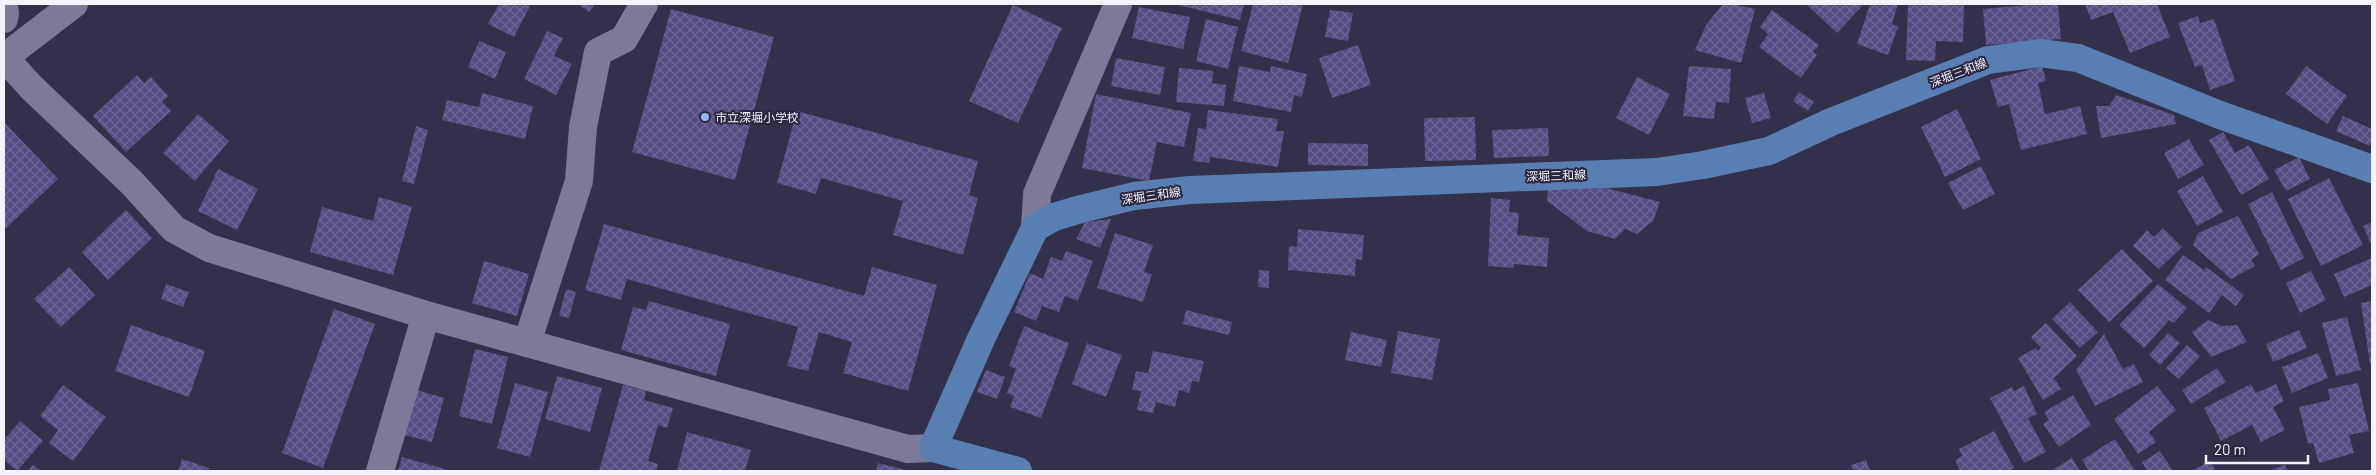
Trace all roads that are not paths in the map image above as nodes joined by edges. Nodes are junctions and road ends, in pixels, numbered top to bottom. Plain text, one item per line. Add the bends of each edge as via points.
1 (74, 4) edge
2 (644, 4) edge
3 (1118, 4) edge
4 (4, 7) edge
5 (4, 18) edge
6 (4, 57) edge
7 (2372, 168) edge
8 (1035, 228) junction
9 (426, 315) junction
10 (527, 343) junction
11 (933, 448) junction
12 (380, 471) edge
13 (1018, 471) edge

1 - 6 street
2 - 10 street via 624,39 598,52 583,127 579,181
3 - 8 street via 1037,194
4 - 5 street
6 - 9 street via 174,228 209,248
7 - 8 main road, 深堀三和線 via 2220,115 2078,58 2040,53 1988,60 1831,122 1769,151 1703,165 1658,172 1190,190 1134,196 1054,217
8 - 11 main road
9 - 10 street
9 - 12 street
10 - 11 street via 908,449
11 - 13 main road

